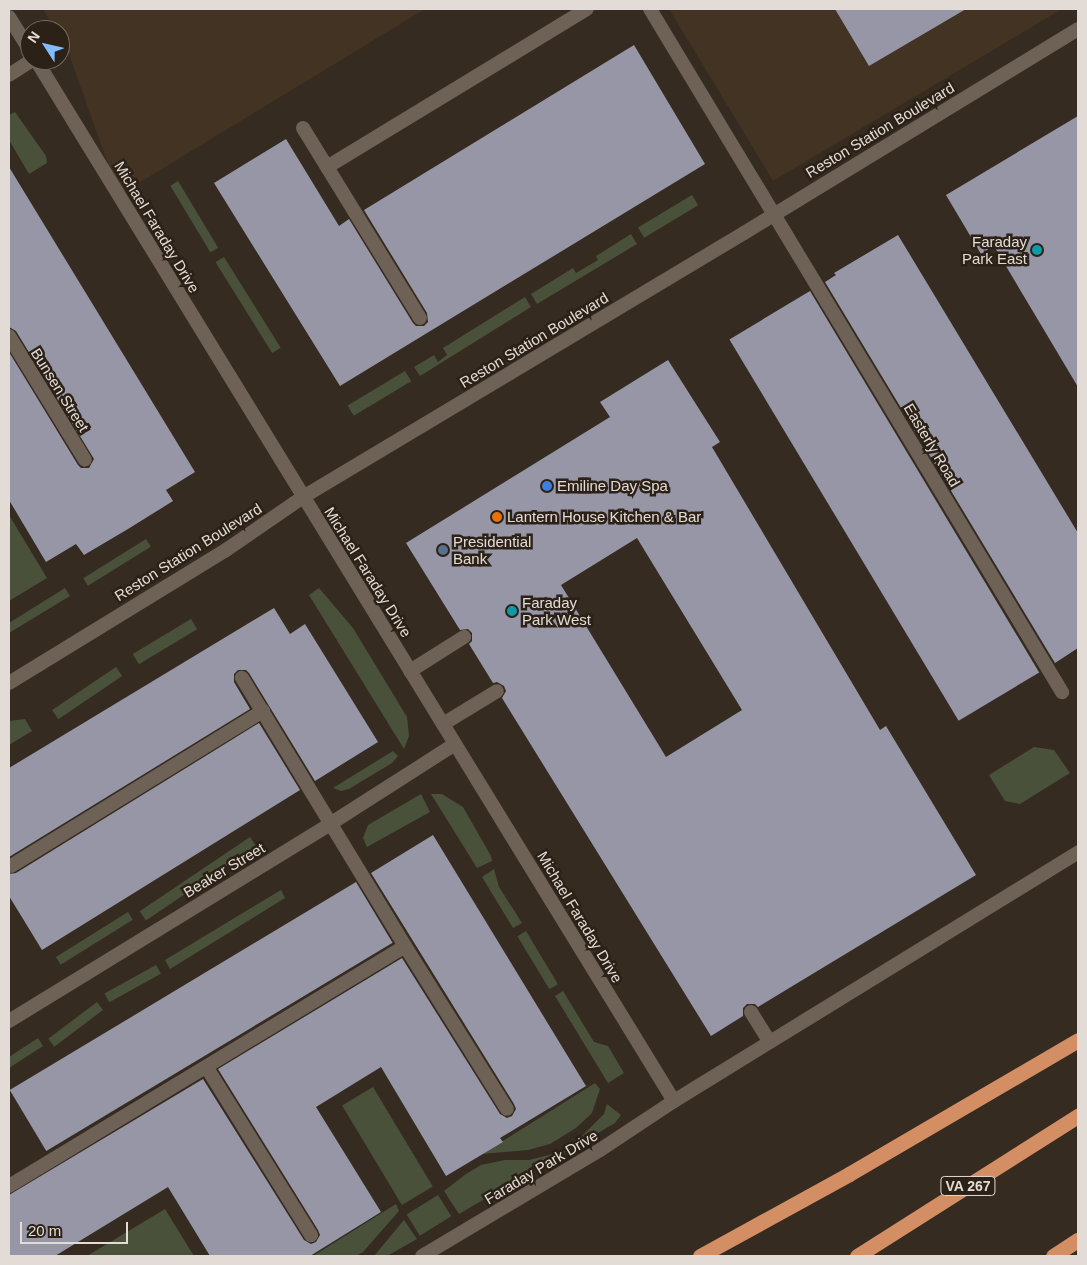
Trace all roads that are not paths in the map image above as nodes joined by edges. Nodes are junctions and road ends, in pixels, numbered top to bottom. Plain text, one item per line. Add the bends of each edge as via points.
1 (587, 9) edge
2 (650, 9) edge
3 (9, 17) edge
4 (1078, 29) edge
5 (20, 34) edge
6 (20, 68) edge
7 (40, 70) edge
8 (9, 75) edge
9 (303, 128) dead end
10 (327, 167) junction
11 (773, 215) junction
12 (420, 318) dead end
13 (9, 336) edge
14 (84, 460) dead end
15 (303, 497) junction
16 (464, 637) dead end
17 (410, 671) junction
18 (242, 678) dead end
19 (9, 683) edge
20 (498, 691) dead end
21 (1062, 692) dead end
22 (263, 711) junction
23 (443, 724) junction
24 (455, 744) junction
25 (330, 824) junction
26 (1078, 852) edge
27 (11, 866) dead end
28 (405, 946) junction
29 (751, 1012) dead end
30 (9, 1021) edge
31 (1078, 1040) edge
32 (769, 1041) junction
33 (207, 1068) junction
34 (674, 1101) junction
35 (508, 1109) dead end
36 (1078, 1116) edge
37 (9, 1186) edge
38 (311, 1235) dead end
39 (1078, 1240) edge
40 (422, 1256) edge
41 (700, 1256) edge
42 (857, 1256) edge
43 (1052, 1256) edge

1 - 10 street
2 - 11 street, Easterly Road
3 - 5 street
4 - 11 street, Reston Station Boulevard
6 - 8 street
7 - 15 street, Michael Faraday Drive
9 - 10 street
10 - 12 street
11 - 15 street, Reston Station Boulevard
11 - 21 street, Easterly Road
13 - 14 street, Bunsen Street
15 - 17 street, Michael Faraday Drive
15 - 19 street, Reston Station Boulevard via 226,550
16 - 17 street
17 - 23 street, Michael Faraday Drive
18 - 22 street
20 - 23 street
22 - 25 street
22 - 27 street
23 - 24 street, Michael Faraday Drive
24 - 25 street, Beaker Street
24 - 34 street, Michael Faraday Drive
25 - 28 street
25 - 30 street, Beaker Street
26 - 32 street, Faraday Park Drive
28 - 33 street
28 - 35 street
29 - 32 street
31 - 41 highway via 858,1169
32 - 34 street, Faraday Park Drive
33 - 37 street
33 - 38 street
34 - 40 street, Faraday Park Drive via 617,1140
36 - 42 highway, VA 267
39 - 43 highway

